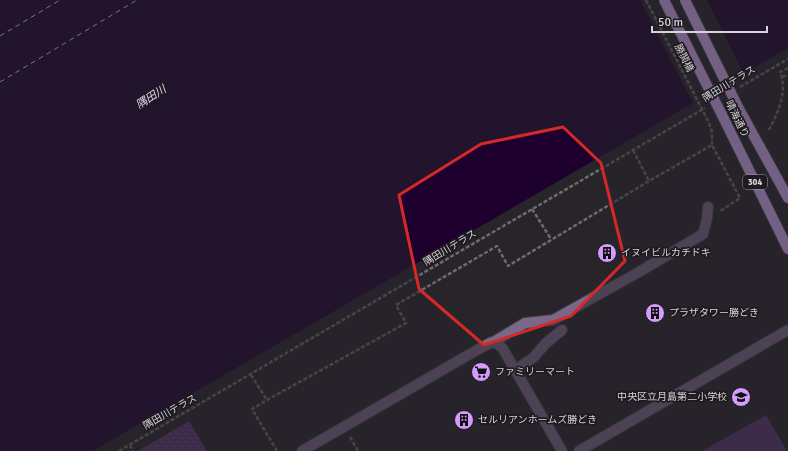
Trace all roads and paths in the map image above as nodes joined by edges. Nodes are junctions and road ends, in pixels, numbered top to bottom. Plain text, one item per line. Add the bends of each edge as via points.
1 (646, 0) edge
2 (664, 0) edge
3 (684, 0) edge
4 (788, 59) edge
5 (788, 68) edge
6 (788, 74) edge
7 (782, 77) junction
8 (740, 87) dead end
9 (706, 108) dead end
10 (769, 130) dead end
11 (712, 145) junction
12 (633, 150) junction
13 (649, 181) junction
14 (788, 198) edge
15 (708, 207) dead end
16 (532, 209) junction
17 (707, 219) junction
18 (552, 239) junction
19 (788, 249) edge
20 (562, 330) dead end
21 (788, 330) edge
22 (492, 343) junction
23 (515, 370) junction
24 (251, 375) junction
25 (266, 400) junction
26 (349, 434) dead end
27 (130, 445) junction
28 (119, 451) edge
29 (133, 451) edge
30 (277, 451) edge
31 (302, 451) edge
32 (358, 451) edge
33 (562, 451) edge
34 (579, 451) edge

1 - 11 path, 勝鬨橋, bridge via 709,123
2 - 19 main road, 晴海通り / 304, bridge
3 - 14 main road, 晴海通り / 304, bridge
4 - 8 path, 隅田川テラス
5 - 7 path via 780,72
6 - 7 path
7 - 10 path via 783,102
9 - 12 path, 隅田川テラス
11 - 13 path
11 - 17 path via 740,198
12 - 13 path
12 - 16 path, 隅田川テラス
13 - 18 path
15 - 17 street
16 - 18 path
16 - 24 path, 隅田川テラス
17 - 22 street via 703,234 638,272 553,320 525,323
18 - 25 path via 508,266 498,246 396,305 406,323
20 - 23 street via 546,343 534,358
21 - 34 street
22 - 23 street via 503,349
22 - 31 street
23 - 33 street
24 - 25 path
24 - 27 path, 隅田川テラス
25 - 30 path via 252,409
26 - 32 path
27 - 28 path, 隅田川テラス
27 - 29 path

